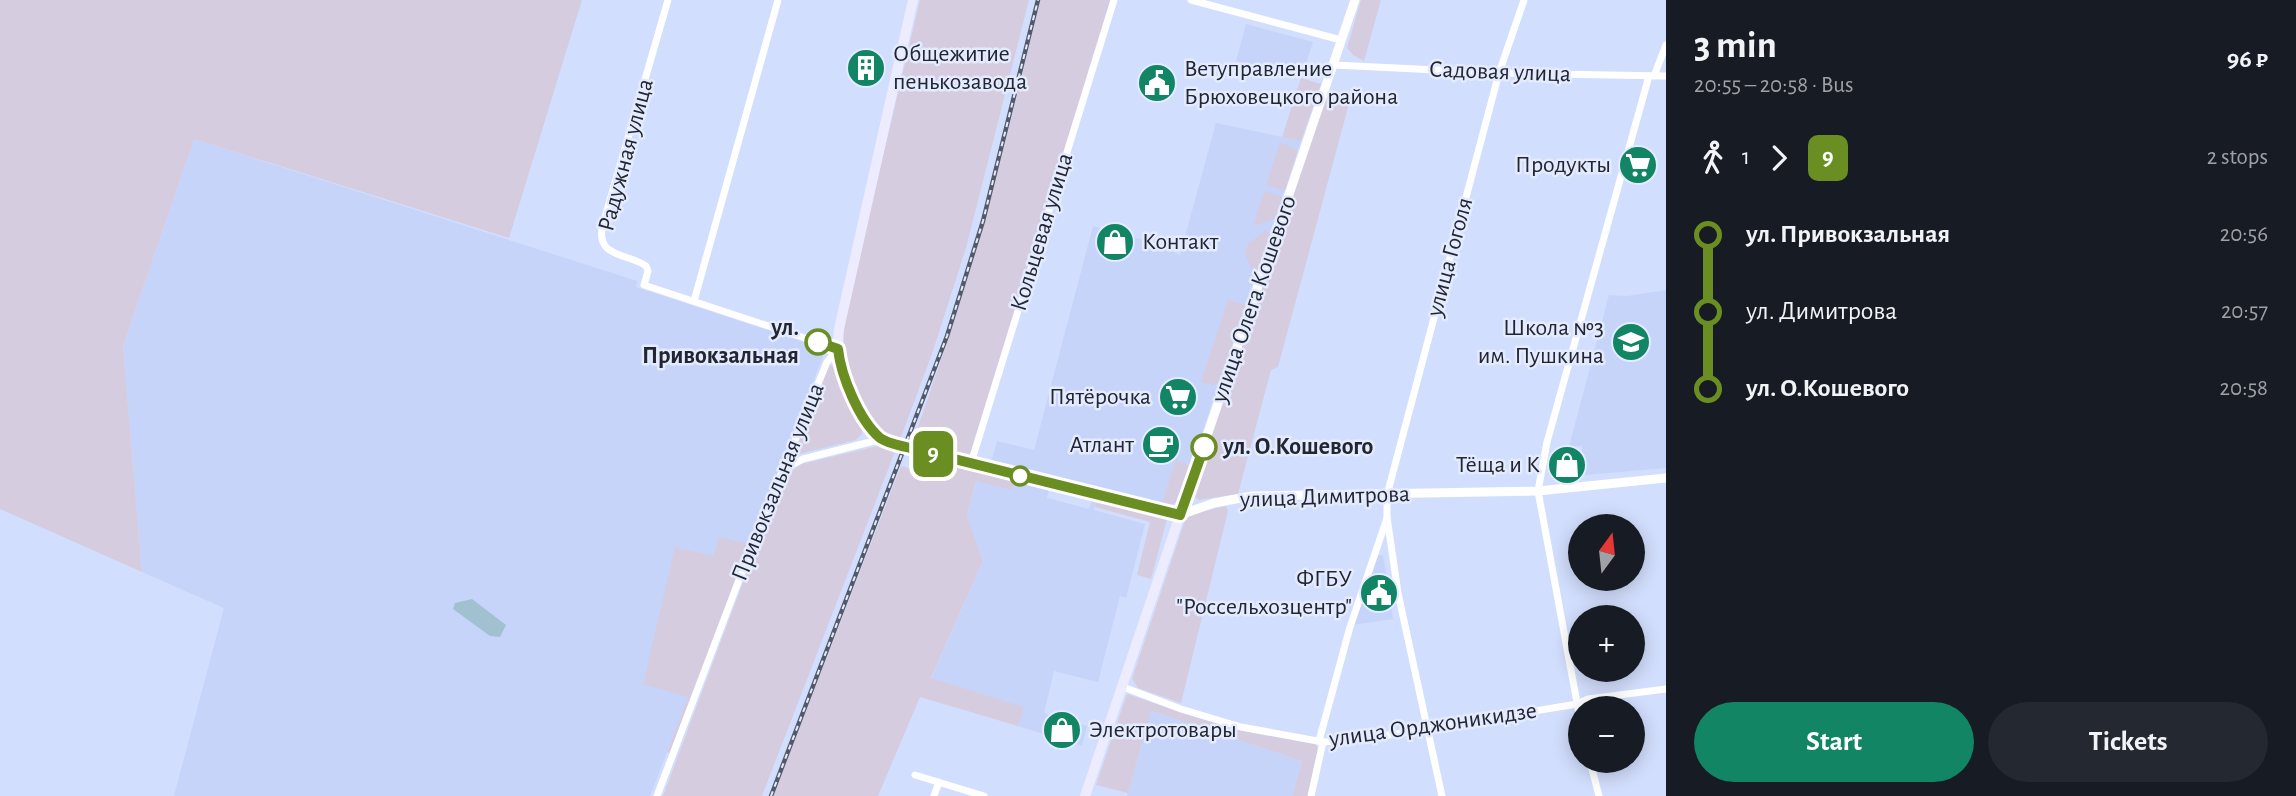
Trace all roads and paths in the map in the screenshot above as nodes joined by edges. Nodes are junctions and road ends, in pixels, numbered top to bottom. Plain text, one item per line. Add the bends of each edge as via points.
1 (668, 0) edge
2 (778, 0) edge
3 (913, 0) edge
4 (1114, 0) edge
5 (1191, 0) edge
6 (1355, 0) edge
7 (1524, 0) edge
8 (1217, 3) edge
9 (1341, 40) junction
10 (1666, 46) edge
11 (1334, 65) junction
12 (1499, 72) junction
13 (1651, 76) junction
14 (1666, 76) edge
15 (694, 301) junction
16 (838, 349) junction
17 (866, 420) junction
18 (882, 439) junction
19 (858, 445) junction
20 (971, 463) junction
21 (785, 468) junction
22 (1666, 478) edge
23 (1538, 491) junction
24 (1387, 495) junction
25 (1180, 515) junction
26 (1387, 517) junction
27 (1122, 687) junction
28 (1666, 689) edge
29 (1576, 696) edge
30 (1611, 696) edge
31 (1568, 705) edge
32 (1426, 729) junction
33 (1321, 741) junction
34 (1593, 773) edge
35 (915, 775) dead end
36 (939, 782) junction
37 (657, 796) edge
38 (934, 796) edge
39 (984, 796) edge
40 (1085, 796) edge
41 (1311, 796) edge
42 (1442, 796) edge
43 (1599, 796) edge

1 - 15 street, Радужная улица via 601,230 608,250 646,266 643,285
2 - 15 street
3 - 16 main road, Привокзальная улица via 841,315
4 - 20 street, Кольцевая улица
5 - 8 street
6 - 9 street, улица Олега Кошевого
7 - 12 street, улица Гоголя
8 - 9 street
9 - 11 street, улица Олега Кошевого
10 - 13 street
11 - 12 street, Садовая улица
11 - 25 street, улица Олега Кошевого
12 - 13 street, Садовая улица
12 - 24 street, улица Гоголя
13 - 14 street, Садовая улица
13 - 23 street via 1547,442
15 - 16 street
16 - 17 main road via 845,378
16 - 21 street, Привокзальная улица via 827,362
17 - 18 main road
17 - 19 street via 867,435
18 - 19 street
18 - 20 main road
19 - 21 street
20 - 25 main road
21 - 37 street, Привокзальная улица
22 - 23 street, улица Димитрова
23 - 24 street, улица Димитрова
23 - 29 street
24 - 25 street, улица Димитрова via 1244,497
24 - 26 street, улица Гоголя
25 - 27 main road, улица Олега Кошевого
26 - 32 street, улица Гоголя
26 - 33 street, улица Гоголя via 1350,627
27 - 33 street, улица Орджоникидзе via 1230,724
27 - 40 main road, улица Олега Кошевого
28 - 30 street, улица Орджоникидзе
31 - 32 street, улица Орджоникидзе
32 - 33 street, улица Орджоникидзе
32 - 42 street, улица Гоголя
33 - 41 street, улица Гоголя
34 - 43 street
35 - 36 street
36 - 38 street
36 - 39 street

